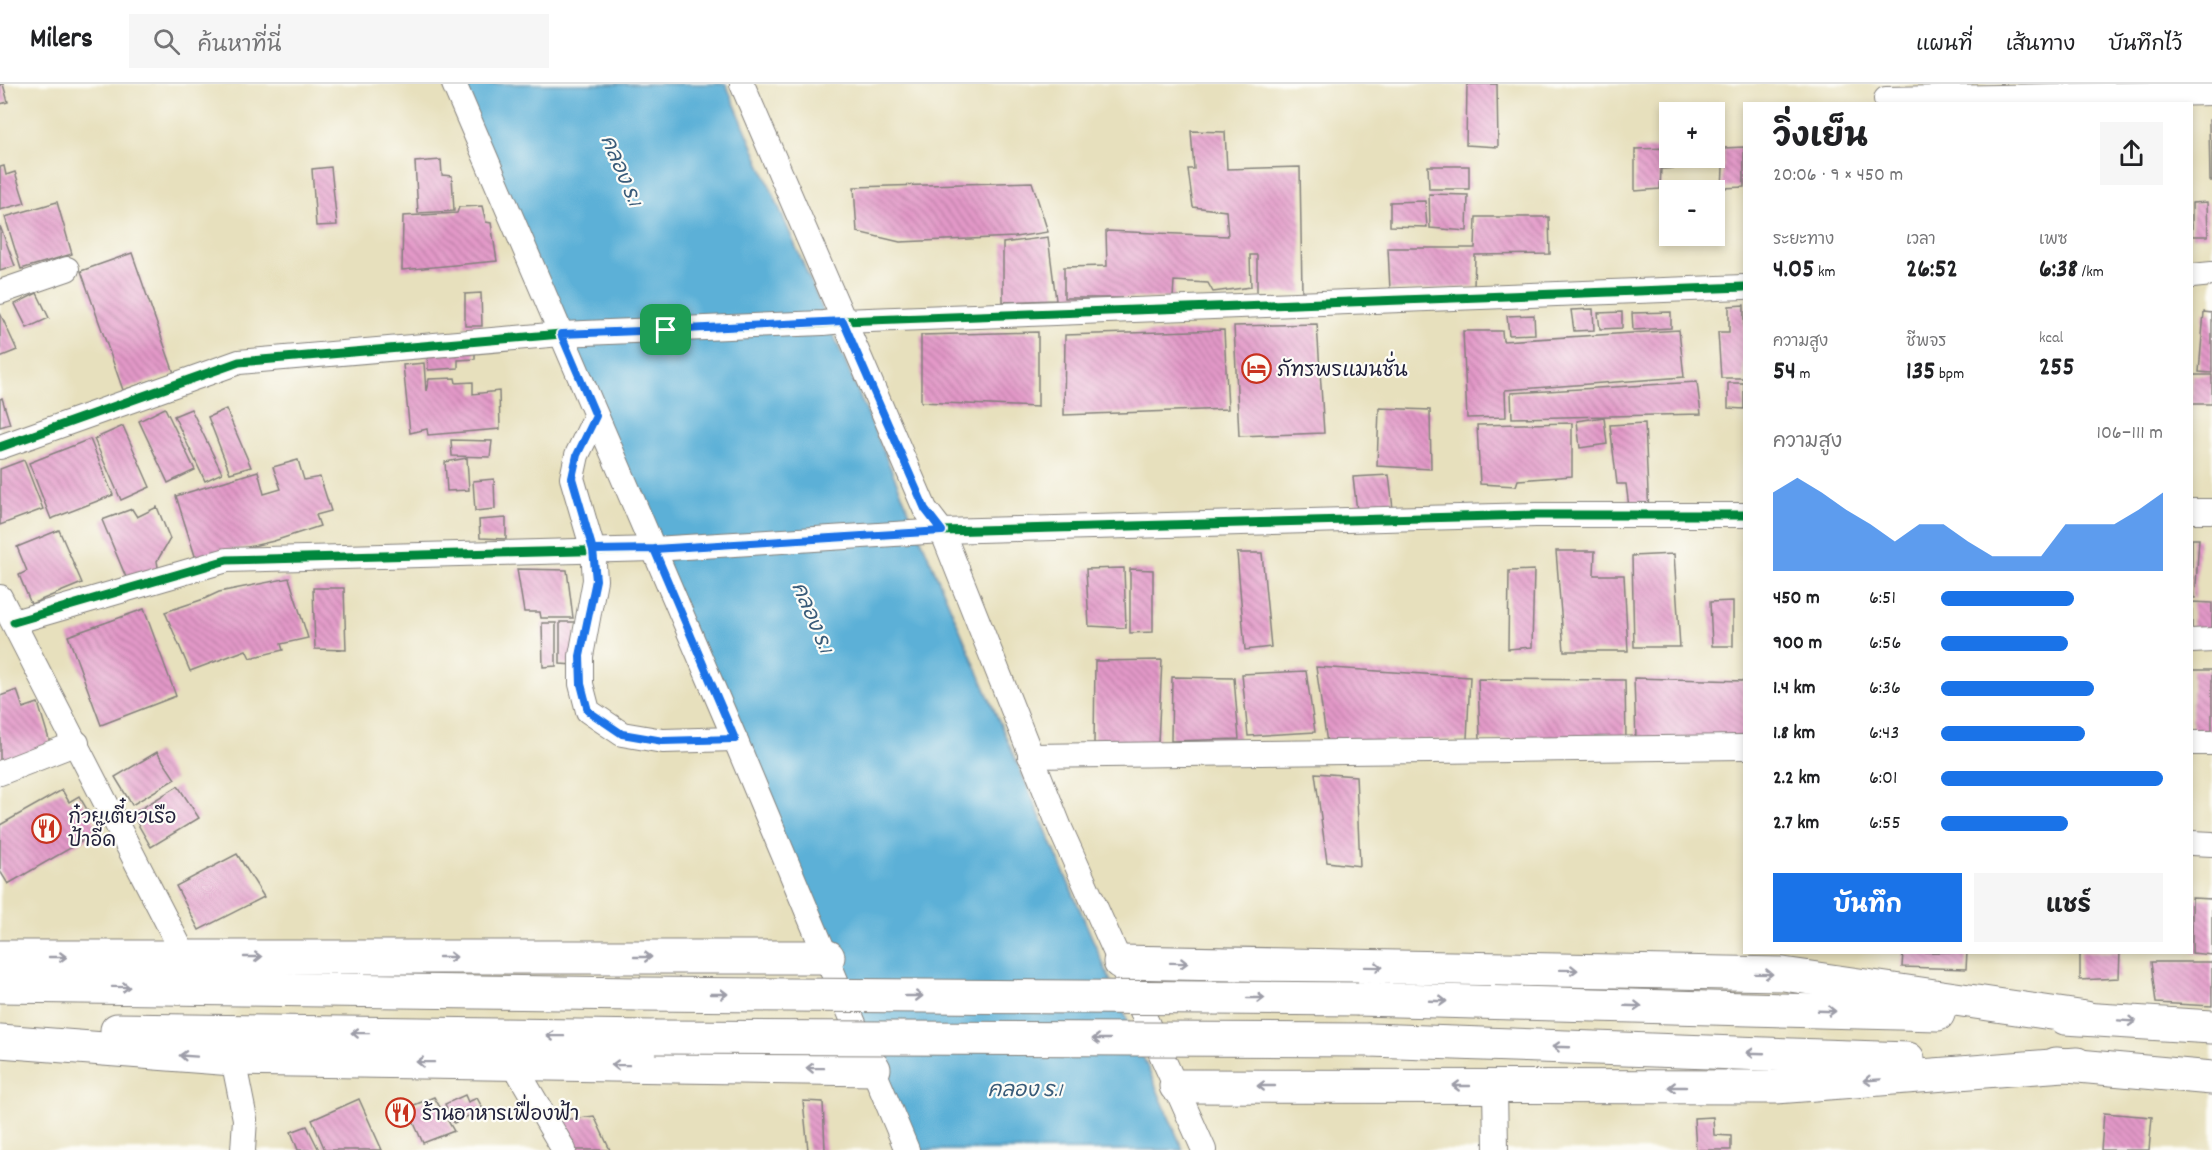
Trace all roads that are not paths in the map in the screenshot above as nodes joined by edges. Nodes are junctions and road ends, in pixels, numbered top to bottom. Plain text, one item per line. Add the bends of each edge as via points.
1 (453, 84) edge
2 (742, 84) edge
3 (2212, 93) edge
4 (1886, 96) edge
5 (67, 268) dead end
6 (2212, 274) edge
7 (2193, 276) edge
8 (1743, 287) edge
9 (0, 292) edge
10 (833, 322) junction
11 (561, 334) junction
12 (596, 416) junction
13 (0, 447) edge
14 (2193, 511) edge
15 (2212, 511) edge
16 (1743, 515) edge
17 (942, 531) junction
18 (654, 549) junction
19 (593, 550) junction
20 (0, 597) edge
21 (14, 622) junction
22 (2193, 640) edge
23 (2212, 640) edge
24 (735, 739) junction
25 (77, 743) junction
26 (2193, 743) edge
27 (2212, 743) edge
28 (1743, 747) edge
29 (1030, 756) junction
30 (0, 773) edge
31 (2193, 843) edge
32 (2212, 844) edge
33 (0, 957) edge
34 (185, 957) junction
35 (828, 957) junction
36 (1120, 962) junction
37 (0, 986) edge
38 (2086, 1018) junction
39 (2212, 1027) edge
40 (1, 1039) edge
41 (233, 1059) junction
42 (513, 1063) junction
43 (2077, 1064) junction
44 (874, 1069) junction
45 (2212, 1078) edge
46 (1176, 1086) junction
47 (1495, 1086) junction
48 (243, 1150) edge
49 (564, 1150) edge
50 (907, 1150) edge
51 (1204, 1150) edge
52 (1497, 1150) edge

1 - 11 street
2 - 10 street
3 - 4 street
5 - 9 street
6 - 7 street
8 - 10 street
10 - 11 street
10 - 17 street via 925,509
11 - 12 street
11 - 13 street via 239,362
12 - 18 street
12 - 19 street via 577,455 572,478
14 - 15 street
16 - 17 street via 1536,515
17 - 18 street
17 - 29 street
18 - 19 street
18 - 24 street
19 - 21 street via 227,560
19 - 24 street via 596,580 580,656 581,684 588,711 622,734 663,741
20 - 21 street
21 - 25 street
22 - 23 street
24 - 35 street
25 - 30 street
25 - 34 street
26 - 27 street
28 - 29 street
29 - 36 street
31 - 32 street
33 -> 34 main road
34 -> 35 main road
35 - 44 street
36 -> 38 main road via 1783,974
36 - 46 street
37 -> 38 main road, bridge via 1358,999
38 -> 39 main road
41 -> 40 main road
43 -> 40 main road, bridge via 1370,1040
42 -> 41 main road
41 - 48 street via 245,1119
44 -> 42 main road
42 - 49 street
43 - 45 main road
43 -> 47 main road via 1776,1087
44 - 50 street
47 -> 46 main road
46 - 51 street
47 - 52 street

